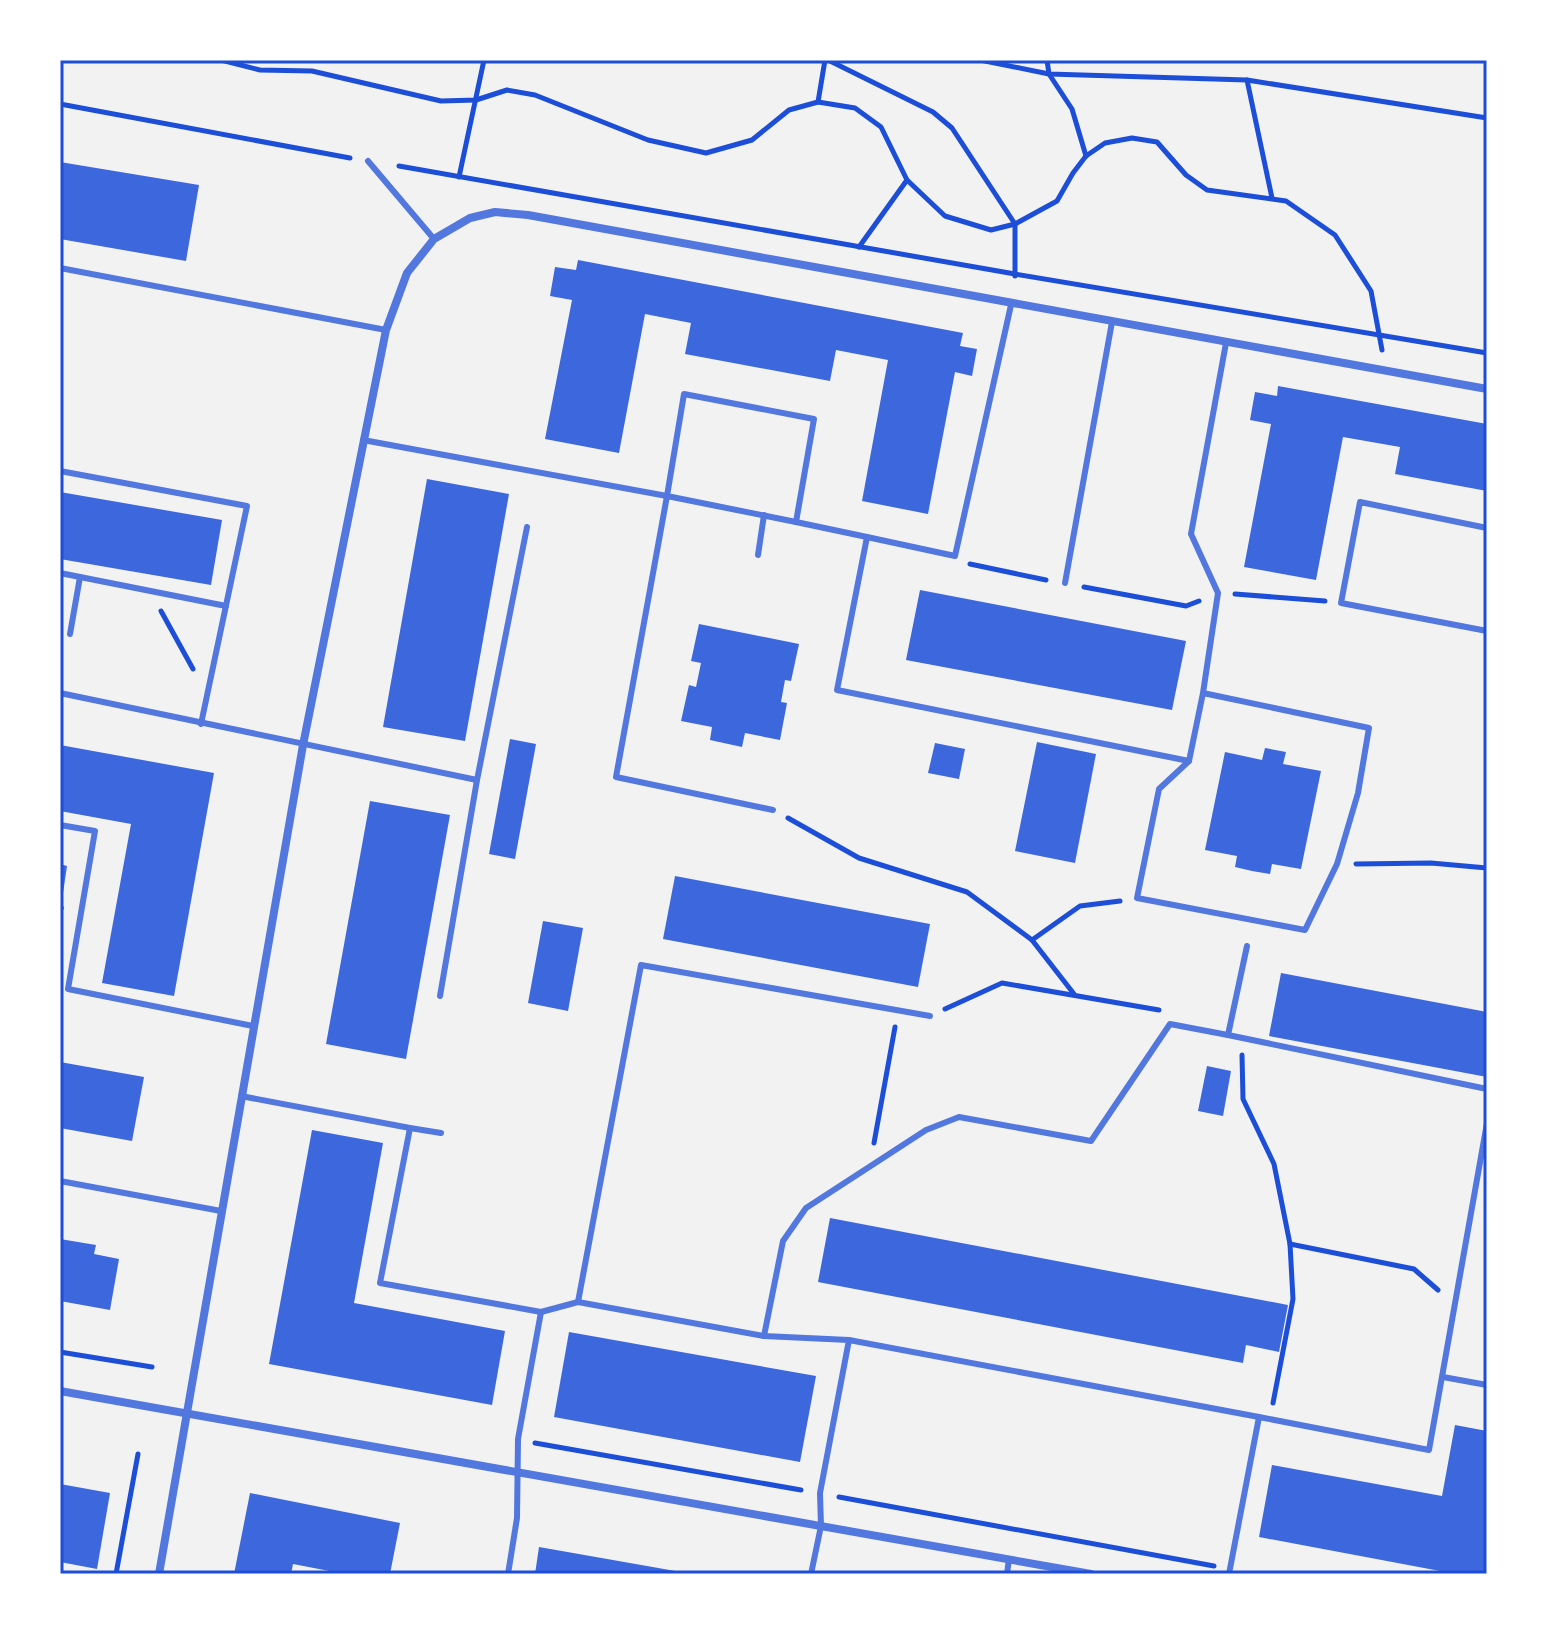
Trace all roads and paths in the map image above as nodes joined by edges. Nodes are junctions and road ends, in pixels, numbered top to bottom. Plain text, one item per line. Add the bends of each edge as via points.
1 (221, 60) edge
2 (484, 60) edge
3 (826, 60) edge
4 (980, 60) edge
5 (1047, 60) edge
6 (1049, 74) junction
7 (1247, 80) junction
8 (476, 100) junction
9 (818, 102) junction
10 (60, 104) edge
11 (1487, 118) edge
12 (1086, 156) junction
13 (368, 161) junction
14 (459, 177) junction
15 (907, 180) junction
16 (1272, 198) junction
17 (1015, 224) junction
18 (434, 239) junction
19 (859, 247) junction
20 (60, 268) edge
21 (1015, 274) junction
22 (1011, 305) junction
23 (1112, 322) junction
24 (386, 330) junction
25 (1379, 333) junction
26 (1226, 343) junction
27 (1487, 353) edge
28 (1388, 371) junction
29 (1487, 389) edge
30 (363, 440) junction
31 (60, 471) edge
32 (667, 496) junction
33 (764, 515) junction
34 (796, 522) junction
35 (527, 527) dead end
36 (1487, 528) edge
37 (867, 537) junction
38 (758, 555) dead end
39 (973, 565) dead end
40 (60, 573) edge
41 (80, 577) junction
42 (1065, 583) junction
43 (149, 590) junction
44 (1218, 593) junction
45 (1341, 603) junction
46 (226, 606) junction
47 (1487, 631) edge
48 (70, 634) dead end
49 (60, 693) edge
50 (1203, 693) junction
51 (207, 694) junction
52 (201, 724) junction
53 (303, 745) junction
54 (1189, 761) junction
55 (477, 780) junction
56 (773, 810) joint
57 (60, 825) edge
58 (1337, 864) junction
59 (1487, 868) edge
60 (1137, 898) junction
61 (1032, 940) junction
62 (1247, 946) dead end
63 (1074, 994) junction
64 (440, 996) dead end
65 (899, 1011) junction
66 (1168, 1011) dead end
67 (930, 1016) joint
68 (253, 1026) junction
69 (1228, 1035) junction
70 (1241, 1038) junction
71 (1487, 1089) edge
72 (241, 1096) junction
73 (1487, 1123) edge
74 (410, 1128) junction
75 (441, 1133) dead end
76 (869, 1167) junction
77 (60, 1181) edge
78 (221, 1211) junction
79 (1290, 1244) junction
80 (578, 1302) junction
81 (1456, 1305) junction
82 (541, 1312) junction
83 (764, 1336) junction
84 (849, 1340) junction
85 (60, 1352) edge
86 (152, 1367) dead end
87 (1443, 1377) junction
88 (1487, 1385) edge
89 (60, 1391) edge
90 (189, 1414) junction
91 (1259, 1417) junction
92 (1270, 1419) junction
93 (518, 1439) junction
94 (138, 1454) dead end
95 (518, 1474) junction
96 (820, 1493) junction
97 (821, 1526) junction
98 (1009, 1559) junction
99 (1229, 1571) edge
100 (116, 1574) edge
101 (159, 1574) edge
102 (508, 1574) edge
103 (811, 1574) edge
104 (1007, 1574) edge
105 (1091, 1574) edge

1 - 8 path via 260,70 312,71 441,101
2 - 8 path
3 - 9 path
3 - 17 path via 933,112 952,128
4 - 6 path
5 - 6 path
6 - 7 path
6 - 12 path via 1072,109
7 - 11 path
7 - 16 path
8 - 9 path via 507,90 535,95 648,140 706,153 752,140 789,110
8 - 14 path
9 - 15 path via 855,108 881,127
10 - 13 path
12 - 16 path via 1105,143 1132,138 1157,142 1207,190
12 - 17 path via 1057,201
13 - 14 path
13 - 18 lane
14 - 19 path
15 - 17 path via 945,216 991,230
15 - 19 path
16 - 25 path via 1286,201 1335,235 1371,291
17 - 21 path
18 - 22 street via 470,218 495,212 528,215
18 - 24 street via 407,273
19 - 21 path
20 - 24 lane
21 - 22 path
21 - 25 path
22 - 23 street
22 - 37 lane via 955,556
23 - 26 street
23 - 42 lane
24 - 30 street
25 - 27 path
25 - 28 path
26 - 28 street
26 - 44 lane via 1191,534
28 - 29 street
30 - 32 lane
30 - 53 street
31 - 46 lane via 247,506
32 - 33 lane
32 - 34 lane via 684,394 814,419
32 - 56 lane via 616,777
33 - 34 lane
33 - 38 lane
34 - 37 lane
35 - 55 lane
36 - 45 lane via 1360,502
37 - 54 lane via 837,690
39 - 42 path
40 - 41 lane
41 - 43 lane
41 - 48 lane
42 - 44 path via 1186,606
43 - 46 lane
43 - 51 path
44 - 45 path
44 - 50 lane
45 - 47 lane
46 - 51 lane
49 - 52 lane
50 - 54 lane
50 - 58 lane via 1369,728 1358,793
51 - 52 lane
52 - 53 lane
53 - 55 lane
53 - 68 street
54 - 60 lane via 1159,789
55 - 64 lane
56 - 61 path via 859,858 967,892
57 - 68 lane via 95,831 68,989
58 - 59 path
58 - 60 lane via 1305,930
60 - 61 path via 1080,906
61 - 63 path
62 - 69 lane
63 - 66 path
63 - 67 path via 1002,983
65 - 67 lane
65 - 76 path
65 - 80 lane via 641,965
68 - 72 street
69 - 70 lane
69 - 76 lane via 1170,1024 1091,1141 959,1117 926,1130
70 - 71 lane
70 - 79 path via 1243,1099 1274,1164
72 - 74 lane
72 - 78 street
73 - 81 lane
74 - 75 lane
74 - 82 lane via 380,1283
76 - 83 lane via 806,1208 783,1241
77 - 78 lane
78 - 90 street
79 - 81 path via 1414,1269
79 - 92 path via 1293,1299
80 - 82 lane
80 - 83 lane
81 - 87 lane
82 - 93 lane
83 - 84 lane
84 - 91 lane
84 - 96 lane
85 - 86 path
87 - 88 lane
87 - 92 lane via 1429,1450
89 - 90 street
90 - 95 street
90 - 101 street
91 - 92 lane
91 - 99 lane
93 - 95 lane
93 - 96 path
94 - 100 path
95 - 97 street
95 - 102 lane
96 - 97 lane
96 - 99 path
97 - 98 street
97 - 103 lane
98 - 104 lane
98 - 105 street

